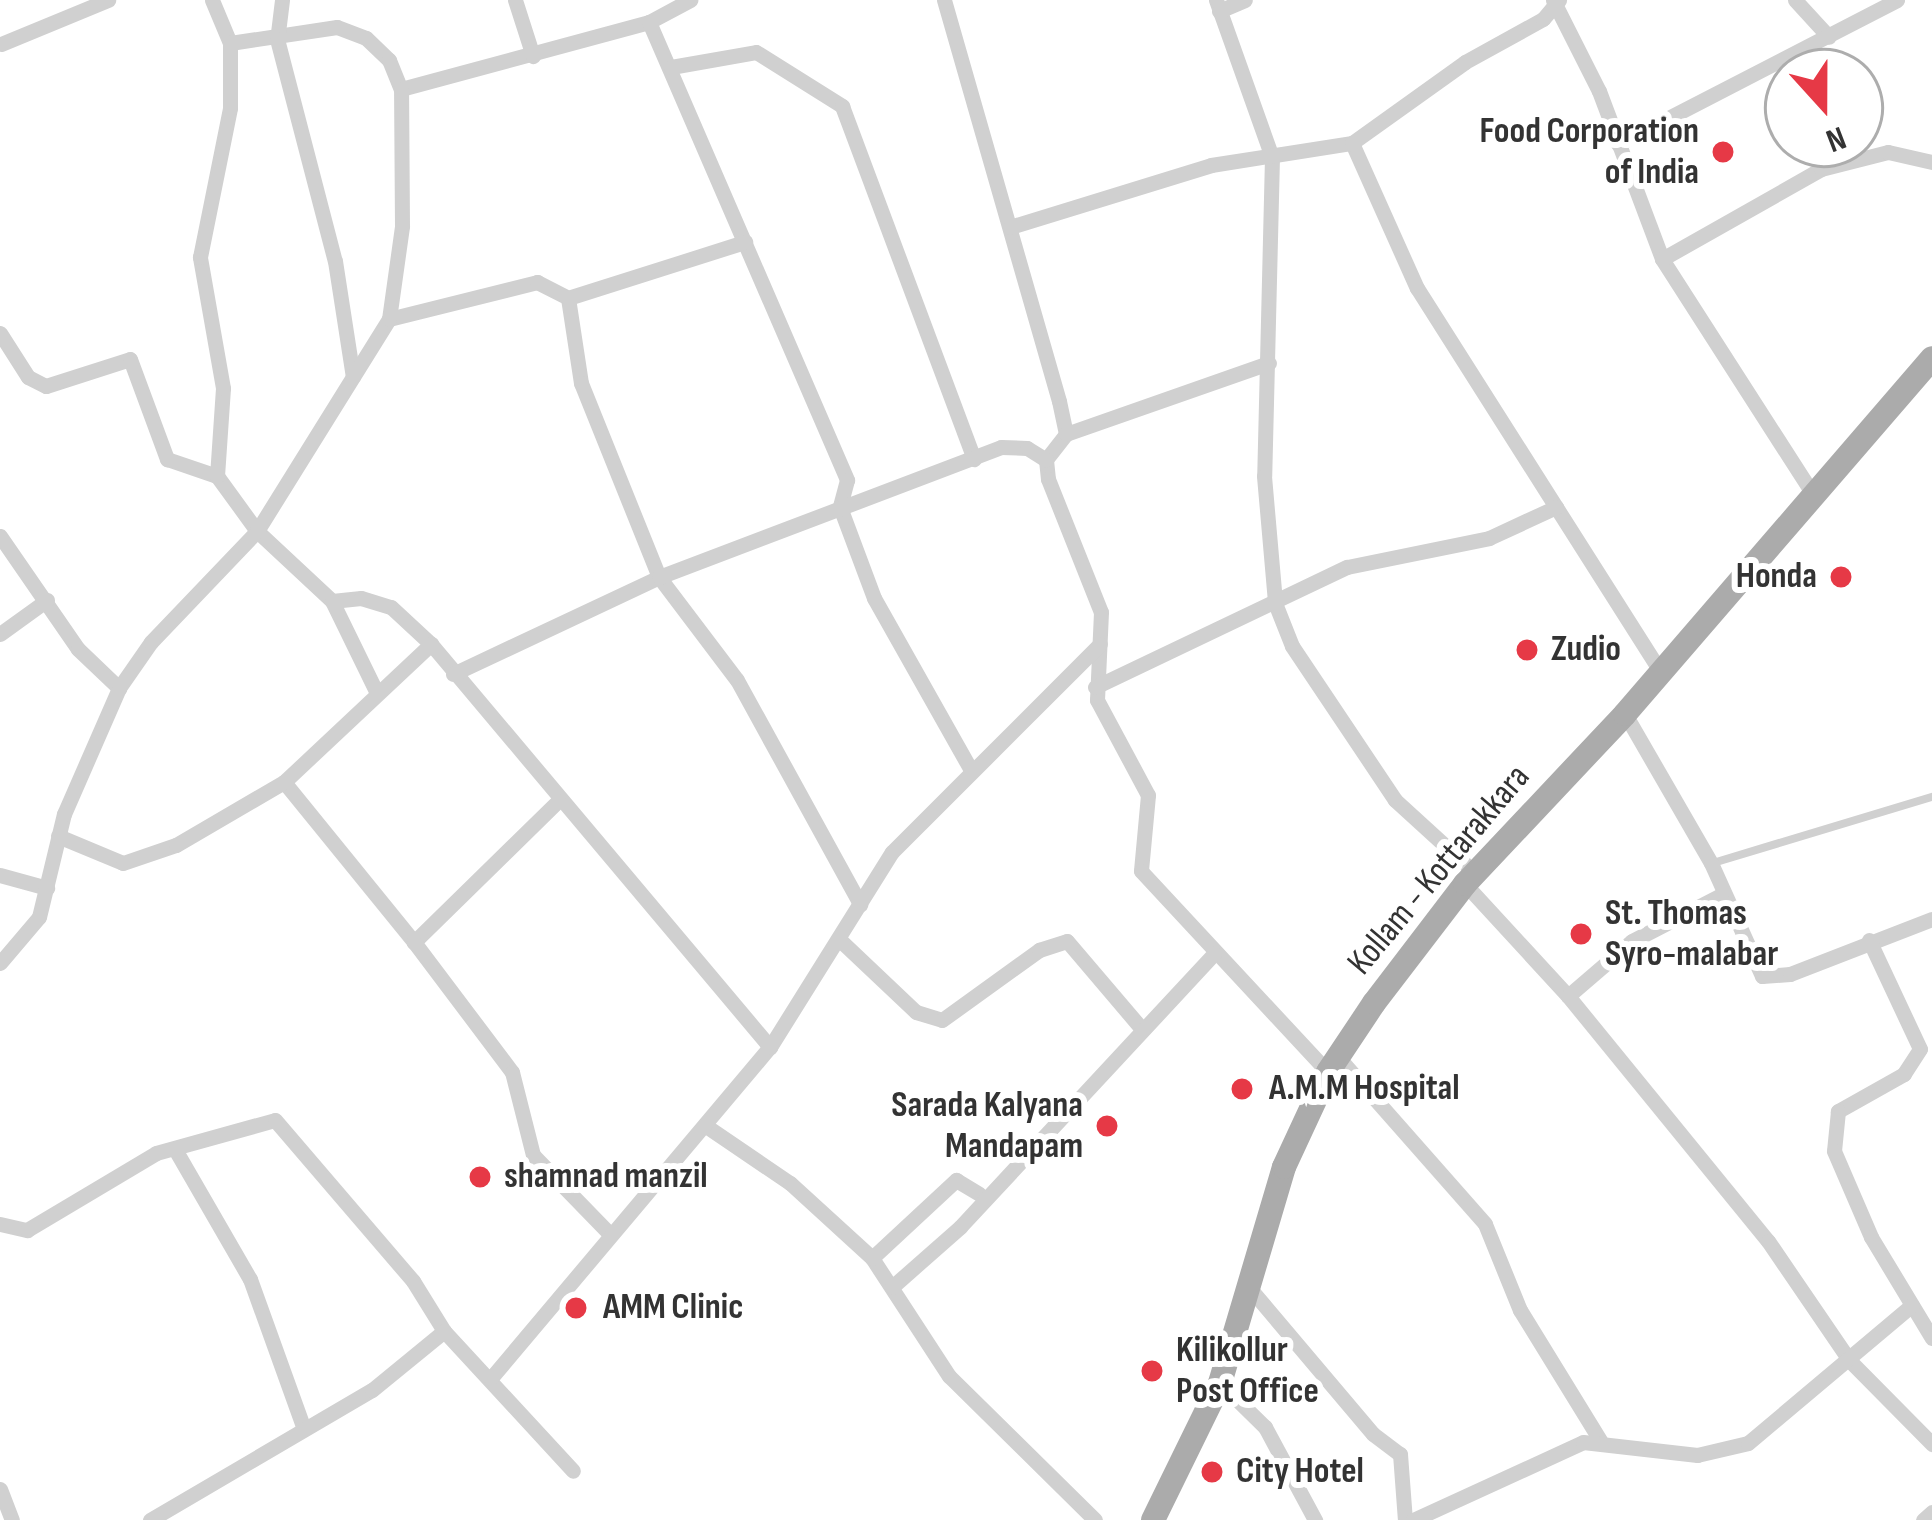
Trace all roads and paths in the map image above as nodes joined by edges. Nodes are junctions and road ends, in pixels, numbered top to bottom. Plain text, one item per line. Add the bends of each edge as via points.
1 (108, 0) edge
2 (212, 0) edge
3 (282, 0) edge
4 (515, 0) edge
5 (689, 0) edge
6 (944, 0) edge
7 (1245, 0) edge
8 (1795, 0) edge
9 (1897, 0) edge
10 (1555, 1) edge
11 (1217, 5) edge
12 (649, 22) junction
13 (1828, 37) junction
14 (277, 39) junction
15 (230, 43) junction
16 (1, 44) edge
17 (533, 56) junction
18 (671, 67) junction
19 (401, 89) junction
20 (1352, 143) junction
21 (1618, 144) junction
22 (1272, 158) junction
23 (1932, 162) edge
24 (1010, 227) junction
25 (745, 242) junction
26 (1662, 259) junction
27 (568, 298) junction
28 (389, 319) junction
29 (0, 333) edge
30 (1932, 358) edge
31 (1269, 362) junction
32 (7, 363) edge
33 (353, 377) junction
34 (1066, 434) junction
35 (974, 459) junction
36 (1046, 460) junction
37 (217, 476) junction
38 (1814, 496) junction
39 (840, 507) junction
40 (1556, 507) junction
41 (257, 531) junction
42 (0, 536) edge
43 (659, 577) junction
44 (46, 600) junction
45 (332, 601) junction
46 (1275, 603) junction
47 (0, 634) edge
48 (1102, 642) junction
49 (431, 644) junction
50 (1660, 671) junction
51 (454, 674) junction
52 (118, 688) junction
53 (1094, 688) junction
54 (375, 689) junction
55 (1625, 714) junction
56 (971, 770) junction
57 (284, 782) junction
58 (1932, 796) edge
59 (558, 801) junction
60 (58, 836) junction
61 (1711, 863) junction
62 (0, 874) edge
63 (1470, 879) junction
64 (47, 888) junction
65 (1721, 895) junction
66 (860, 904) junction
67 (1932, 919) edge
68 (1869, 940) junction
69 (414, 942) junction
70 (842, 942) junction
71 (1214, 954) junction
72 (0, 963) edge
73 (1568, 996) junction
74 (1141, 1028) junction
75 (770, 1046) junction
76 (1333, 1065) junction
77 (706, 1126) junction
78 (176, 1151) junction
79 (979, 1194) dead end
80 (0, 1223) edge
81 (608, 1232) junction
82 (872, 1258) junction
83 (1247, 1285) junction
84 (892, 1287) junction
85 (1912, 1305) junction
86 (444, 1330) junction
87 (1932, 1338) edge
88 (1850, 1361) junction
89 (491, 1378) junction
90 (1220, 1382) junction
91 (304, 1430) junction
92 (1600, 1440) junction
93 (1932, 1444) edge
94 (573, 1471) dead end
95 (0, 1489) edge
96 (1932, 1512) edge
97 (12, 1520) edge
98 (150, 1520) edge
99 (1095, 1520) edge
100 (1153, 1520) edge
101 (1315, 1520) edge
102 (1409, 1520) edge
103 (1923, 1520) edge

1 - 16 street
2 - 15 street
3 - 14 street
4 - 17 street
5 - 12 street
6 - 24 street
7 - 11 street
8 - 13 street
9 - 13 street
10 - 20 street via 1543,19 1465,62
10 - 21 street
11 - 22 street
12 - 17 street
12 - 18 street
13 - 21 street
14 - 15 street
14 - 19 street via 337,27 366,38
14 - 33 street via 335,261
15 - 37 street via 230,108 200,257 223,388
17 - 19 street
18 - 25 street
18 - 35 street via 756,52 842,106
19 - 28 street via 402,226
20 - 22 street
20 - 40 street via 1417,288
21 - 26 street
22 - 24 street via 1211,165
22 - 31 street
23 - 26 street via 1888,152 1821,169
24 - 34 street
25 - 27 street
25 - 39 street via 847,480
26 - 38 street
27 - 28 street via 537,282
27 - 43 street via 581,383
28 - 33 street
29 - 32 street
30 - 38 main road, Kollam - Kottarakkara
31 - 34 street
31 - 46 street via 1264,476
32 - 37 street via 46,386 130,359 167,459
33 - 41 street
34 - 36 street
35 - 36 street via 1016,446
35 - 39 street
36 - 48 street via 1101,612
37 - 41 street
38 - 50 main road, Kollam - Kottarakkara
39 - 43 street
39 - 56 street via 874,598
40 - 46 street via 1490,538 1374,558
40 - 50 street
41 - 45 street
41 - 52 street
42 - 44 street
43 - 51 street
43 - 66 street via 737,680
44 - 47 street
44 - 52 street via 78,649
45 - 49 street via 392,607
45 - 54 street
46 - 53 street
46 - 63 street via 1292,646 1395,800
48 - 53 street
48 - 56 street
49 - 51 street
49 - 54 street
50 - 55 main road, Kollam - Kottarakkara
51 - 59 street
52 - 60 street
53 - 71 street via 1148,795 1141,871
54 - 57 street
55 - 61 street
55 - 63 main road, Kollam - Kottarakkara
56 - 66 street via 892,852
57 - 60 street via 139,859 113,860
57 - 69 street
58 - 61 lane
59 - 69 street
59 - 75 street
60 - 64 street
61 - 65 street
62 - 64 street
63 - 73 street
63 - 76 main road, Kollam - Kottarakkara
64 - 72 street via 31,933
65 - 68 street via 1762,976
65 - 73 street via 1632,941
66 - 70 street
67 - 68 street
68 - 85 street via 1920,1049 1904,1074 1838,1111 1834,1151 1870,1237
69 - 81 street via 512,1072 533,1155
70 - 74 street via 916,1012 942,1020 1039,950 1067,941
70 - 75 street
71 - 74 street
71 - 76 street
73 - 88 street via 1768,1241
74 - 84 street via 960,1227
75 - 77 street
76 - 83 main road, Kollam - Kottarakkara via 1284,1167
76 - 92 street via 1485,1224 1520,1310
77 - 81 street
77 - 82 street via 790,1183
78 - 80 street via 112,1177 52,1220 27,1230
78 - 86 street via 230,1128 283,1123
78 - 91 street via 250,1279
79 - 82 street via 956,1180 947,1185
81 - 89 street
82 - 84 street
83 - 90 main road, Kollam - Kottarakkara
83 - 102 street via 1373,1434 1400,1454
84 - 99 street via 949,1376
85 - 87 street
85 - 88 street
86 - 89 street
86 - 91 street via 372,1390
88 - 92 street via 1768,1429 1723,1452
88 - 93 street
89 - 94 street
90 - 100 main road, Kollam - Kottarakkara
90 - 101 street via 1265,1426
91 - 98 street
92 - 102 street via 1530,1461
95 - 97 street
96 - 103 street

